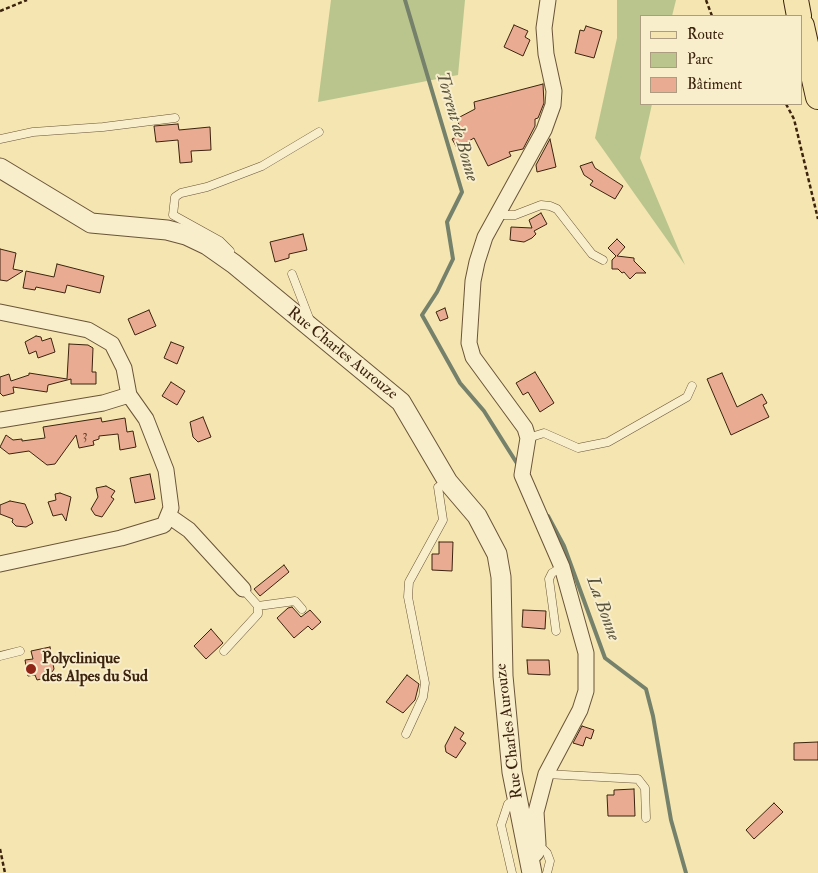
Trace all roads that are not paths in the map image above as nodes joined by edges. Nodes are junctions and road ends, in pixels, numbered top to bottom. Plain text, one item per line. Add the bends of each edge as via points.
1 (548, 0) edge
2 (796, 0) edge
3 (800, 15) edge
4 (803, 30) edge
5 (818, 97) edge
6 (174, 118) dead end
7 (319, 132) dead end
8 (0, 139) edge
9 (0, 168) edge
10 (497, 215) junction
11 (603, 260) dead end
12 (292, 274) dead end
13 (249, 278) junction
14 (0, 312) edge
15 (307, 324) junction
16 (692, 386) dead end
17 (129, 395) junction
18 (0, 420) edge
19 (528, 438) junction
20 (448, 482) junction
21 (169, 516) junction
22 (0, 564) edge
23 (562, 567) junction
24 (243, 589) joint
25 (258, 606) junction
26 (302, 609) dead end
27 (556, 631) dead end
28 (224, 651) dead end
29 (20, 652) dead end
30 (0, 656) edge
31 (406, 734) dead end
32 (546, 774) junction
33 (518, 798) junction
34 (646, 818) dead end
35 (533, 859) edge
36 (512, 873) edge
37 (547, 873) edge

1 - 10 street via 544,28 554,91 553,105 544,130
2 - 3 main road
4 - 5 main road
6 - 8 lane via 102,128 33,132
7 - 13 lane via 262,166 176,196 173,215 220,241 249,269
9 - 13 street, Rue Charles Aurouze via 91,223 149,228 186,236 207,246
10 - 11 lane via 515,215 541,205 550,206 557,209 592,254
10 - 19 street via 477,262 469,343 473,357 525,428
12 - 15 lane via 309,318
13 - 15 street, Rue Charles Aurouze
14 - 17 street via 88,330 112,344 124,368
15 - 20 street, Rue Charles Aurouze via 401,402
16 - 19 lane via 686,397 608,442 578,448 544,433
17 - 18 street
17 - 21 street via 146,419 166,470 171,508
19 - 23 street via 522,475
20 - 31 lane via 438,487 443,520 409,582 408,597 425,683 423,697
20 - 33 street, Rue Charles Aurouze via 477,516 497,554 501,577 502,676 512,772
21 - 22 street via 164,525 121,538
21 - 24 street via 189,530
23 - 27 lane via 549,579
23 - 32 street via 586,653 588,673 580,710
24 - 25 lane
25 - 26 lane via 295,601
25 - 28 lane via 258,614
29 - 30 lane
32 - 34 lane via 638,779 645,788
32 - 35 street via 536,812
33 - 35 street, Rue Charles Aurouze
33 - 36 lane via 508,804 501,825
35 - 37 lane via 547,853 550,861

